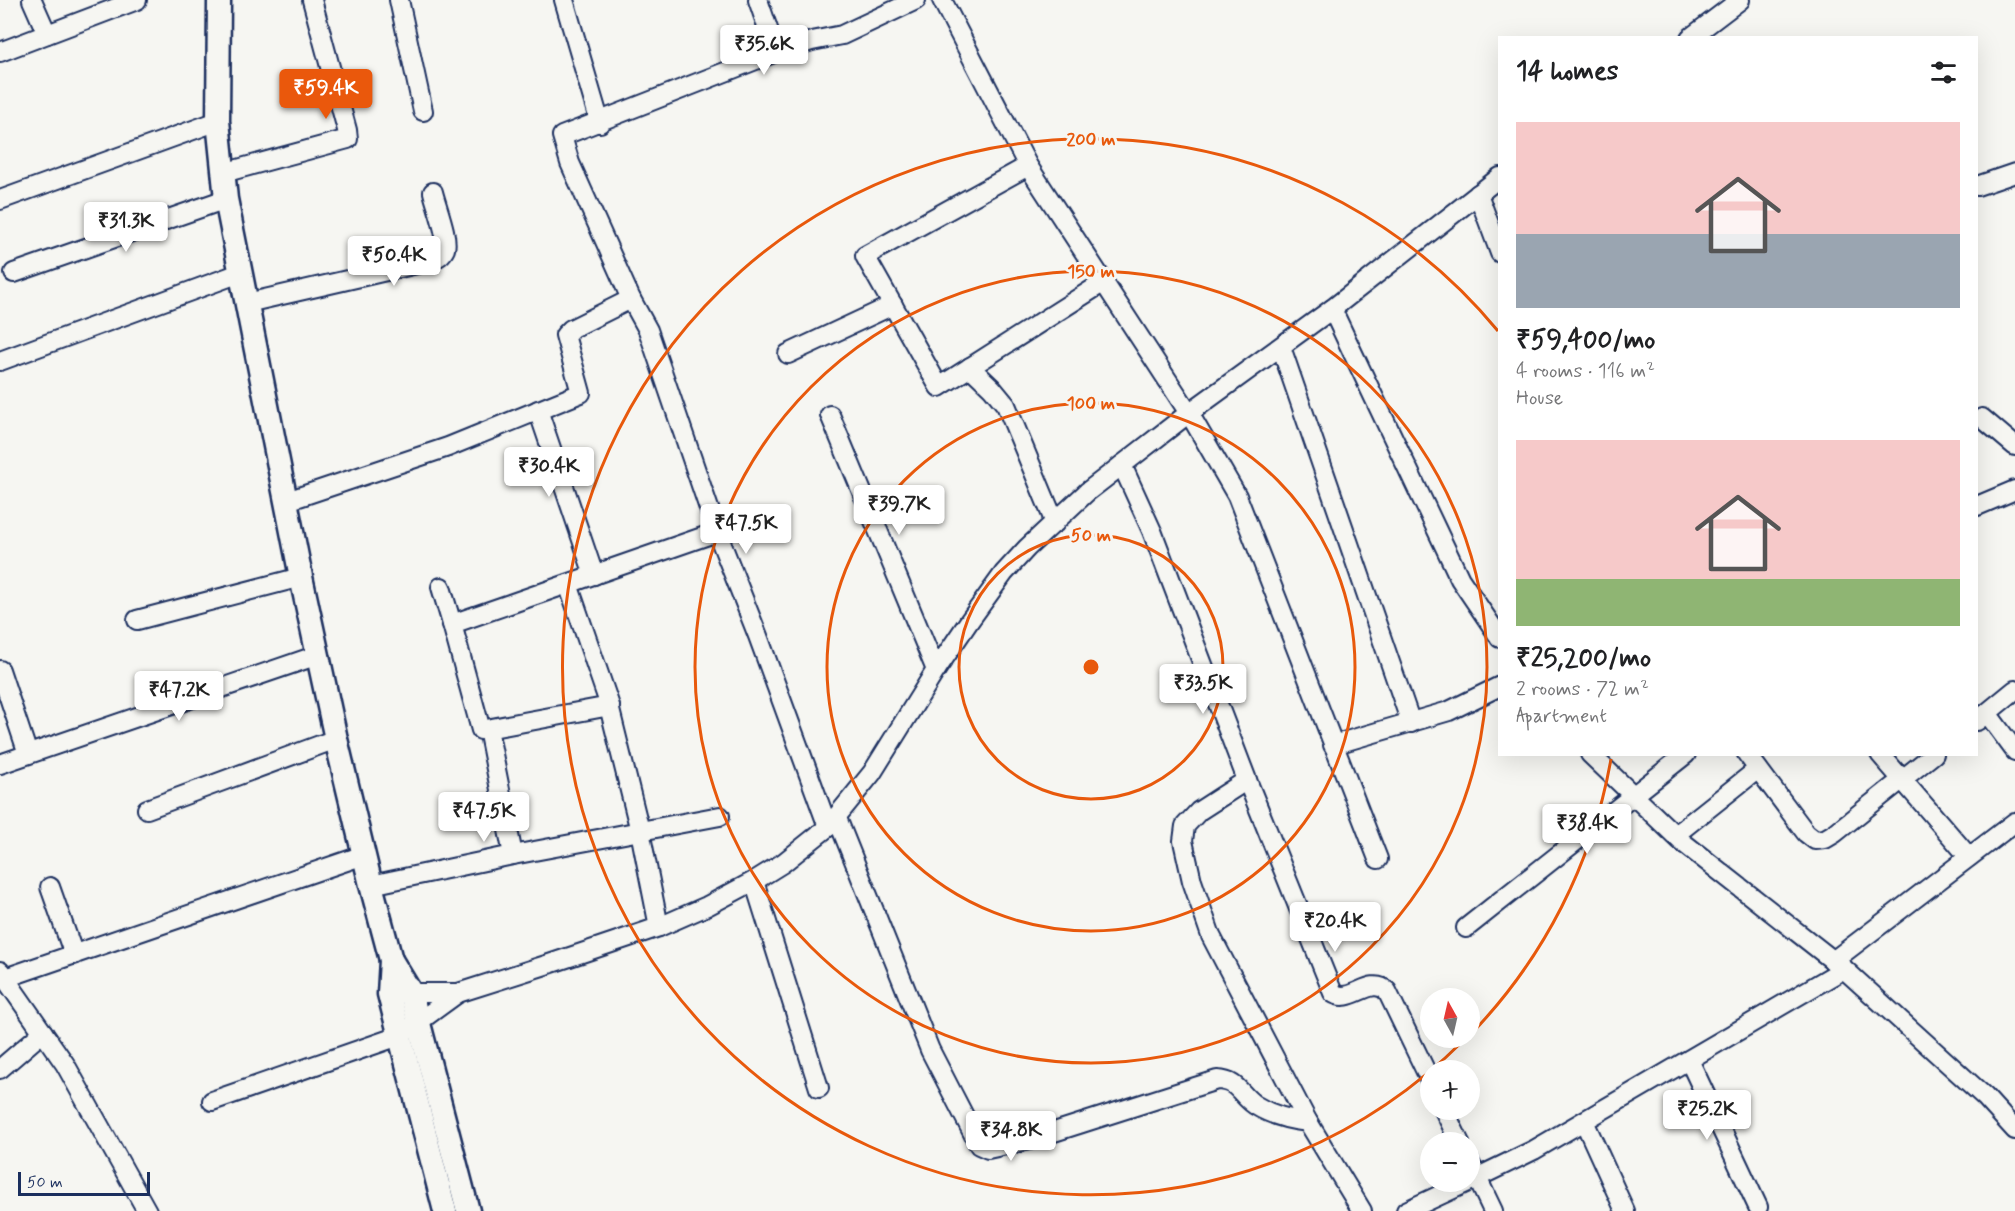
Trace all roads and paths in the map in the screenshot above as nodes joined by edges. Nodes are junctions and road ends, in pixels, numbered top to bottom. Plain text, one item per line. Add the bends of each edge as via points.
1 (32, 0) edge
2 (137, 0) edge
3 (219, 0) edge
4 (312, 0) edge
5 (399, 0) edge
6 (564, 0) edge
7 (758, 0) edge
8 (916, 0) edge
9 (942, 0) edge
10 (1740, 0) edge
11 (47, 34) junction
12 (1693, 36) edge
13 (0, 52) edge
14 (776, 52) junction
15 (423, 111) dead end
16 (218, 121) junction
17 (600, 123) junction
18 (1028, 166) junction
19 (223, 173) junction
20 (2015, 173) edge
21 (1498, 179) edge
22 (1978, 186) edge
23 (433, 192) dead end
24 (1478, 194) junction
25 (226, 199) junction
26 (0, 200) edge
27 (1498, 248) edge
28 (14, 273) dead end
29 (240, 273) junction
30 (1104, 282) junction
31 (631, 298) junction
32 (247, 303) junction
33 (893, 306) junction
34 (1332, 309) junction
35 (1281, 347) junction
36 (788, 354) dead end
37 (0, 361) edge
38 (970, 367) junction
39 (538, 410) junction
40 (1189, 413) junction
41 (830, 415) dead end
42 (1980, 415) edge
43 (2015, 429) edge
44 (2015, 446) edge
45 (1122, 465) junction
46 (2015, 490) edge
47 (287, 501) junction
48 (1978, 506) edge
49 (1055, 524) junction
50 (717, 532) junction
51 (594, 575) junction
52 (301, 577) junction
53 (568, 584) junction
54 (441, 587) dead end
55 (137, 621) dead end
56 (452, 624) junction
57 (1498, 635) edge
58 (318, 655) junction
59 (0, 670) edge
60 (936, 670) junction
61 (1498, 687) edge
62 (2015, 690) edge
63 (609, 706) junction
64 (1982, 717) edge
65 (1411, 723) junction
66 (488, 729) junction
67 (336, 739) junction
68 (1333, 745) junction
69 (2015, 751) edge
70 (28, 754) junction
71 (1592, 756) edge
72 (1683, 756) edge
73 (1748, 756) edge
74 (1882, 756) edge
75 (1932, 756) edge
76 (0, 764) edge
77 (1758, 769) junction
78 (1247, 780) junction
79 (1902, 780) junction
80 (1633, 796) junction
81 (147, 809) dead end
82 (720, 816) dead end
83 (833, 822) junction
84 (2015, 822) edge
85 (640, 831) junction
86 (1675, 835) junction
87 (364, 855) junction
88 (513, 855) junction
89 (1969, 857) junction
90 (1378, 859) dead end
91 (754, 881) junction
92 (371, 885) junction
93 (50, 887) dead end
94 (659, 927) junction
95 (1466, 928) dead end
96 (74, 954) junction
97 (1838, 965) junction
98 (3, 974) edge
99 (400, 993) junction
100 (458, 993) junction
101 (418, 1022) junction
102 (43, 1032) junction
103 (399, 1036) junction
104 (1420, 1060) edge
105 (1689, 1060) junction
106 (0, 1069) edge
107 (819, 1088) dead end
108 (212, 1101) dead end
109 (1584, 1121) junction
110 (1308, 1122) junction
111 (2015, 1130) edge
112 (1480, 1172) edge
113 (1480, 1190) edge
114 (1441, 1192) edge
115 (1758, 1207) dead end
116 (147, 1211) edge
117 (445, 1211) edge
118 (468, 1211) edge
119 (1362, 1211) edge
120 (1406, 1211) edge
121 (1493, 1211) edge
122 (1625, 1211) edge

1 - 11 street
2 - 11 street
3 - 16 main road
4 - 19 street via 348,139
5 - 15 street
6 - 17 street
7 - 14 street
8 - 14 street via 842,35
9 - 18 street
10 - 12 street
11 - 13 street
14 - 17 street
16 - 19 main road
16 - 26 street
17 - 31 street via 562,139
18 - 30 street
18 - 33 street via 865,256
19 - 25 main road
20 - 22 street
21 - 24 street
23 - 32 street via 445,240 441,256
24 - 27 street
24 - 34 street
25 - 28 street
25 - 29 main road
29 - 32 main road
29 - 37 street
30 - 38 street
30 - 40 street
31 - 39 street via 565,335 581,393
31 - 50 street via 648,330
32 - 47 main road
33 - 36 street
33 - 38 street via 939,387
34 - 35 street
34 - 57 street via 1460,579
35 - 40 street
35 - 65 street
38 - 49 street via 1006,405
39 - 47 street via 448,447
39 - 51 street
40 - 45 street
40 - 68 street via 1236,496
41 - 60 street
42 - 43 street
42 - 44 street
45 - 49 street
45 - 78 street via 1152,531
46 - 48 street
47 - 52 main road
49 - 60 street via 1004,573
50 - 51 street
50 - 83 street
51 - 53 street
52 - 55 street
52 - 58 main road
53 - 56 street
53 - 63 street
54 - 56 street
56 - 66 street via 481,730
58 - 67 main road
58 - 70 street
59 - 70 street
60 - 83 street via 872,773
61 - 65 street via 1449,711
62 - 64 street
63 - 66 street
63 - 85 street
64 - 69 street
65 - 68 street
66 - 88 street
67 - 81 street
67 - 87 main road
68 - 90 street
70 - 76 street
71 - 80 street
72 - 80 street
73 - 77 street
74 - 79 street
75 - 79 street
77 - 79 street via 1815,840 1835,833
77 - 86 street
78 - 104 street via 1333,993 1346,996 1382,986
78 - 110 street via 1199,811 1185,826 1183,841 1211,936
79 - 89 street
80 - 86 street
80 - 95 street
82 - 85 street
83 - 91 street
83 - 110 street via 930,1050 979,1145 988,1149 1029,1140 1217,1080 1227,1080 1253,1104 1267,1111
84 - 89 street
85 - 88 street
85 - 94 street
86 - 97 street
87 - 92 main road
87 - 96 street
88 - 92 street
89 - 97 street
91 - 94 street
91 - 107 street
92 - 99 main road
93 - 96 street
94 - 100 street
96 - 98 street
97 - 105 street
97 - 111 street via 1985,1097
98 - 102 street
99 - 100 street
99 - 101 main road
99 - 103 main road
100 - 101 street
101 - 103 street
101 - 118 main road
102 - 106 street
102 - 116 street
103 - 108 street
103 - 117 main road
105 - 109 street
105 - 115 street
109 - 112 street via 1534,1150
109 - 122 street
110 - 119 street
113 - 121 street
114 - 120 street

